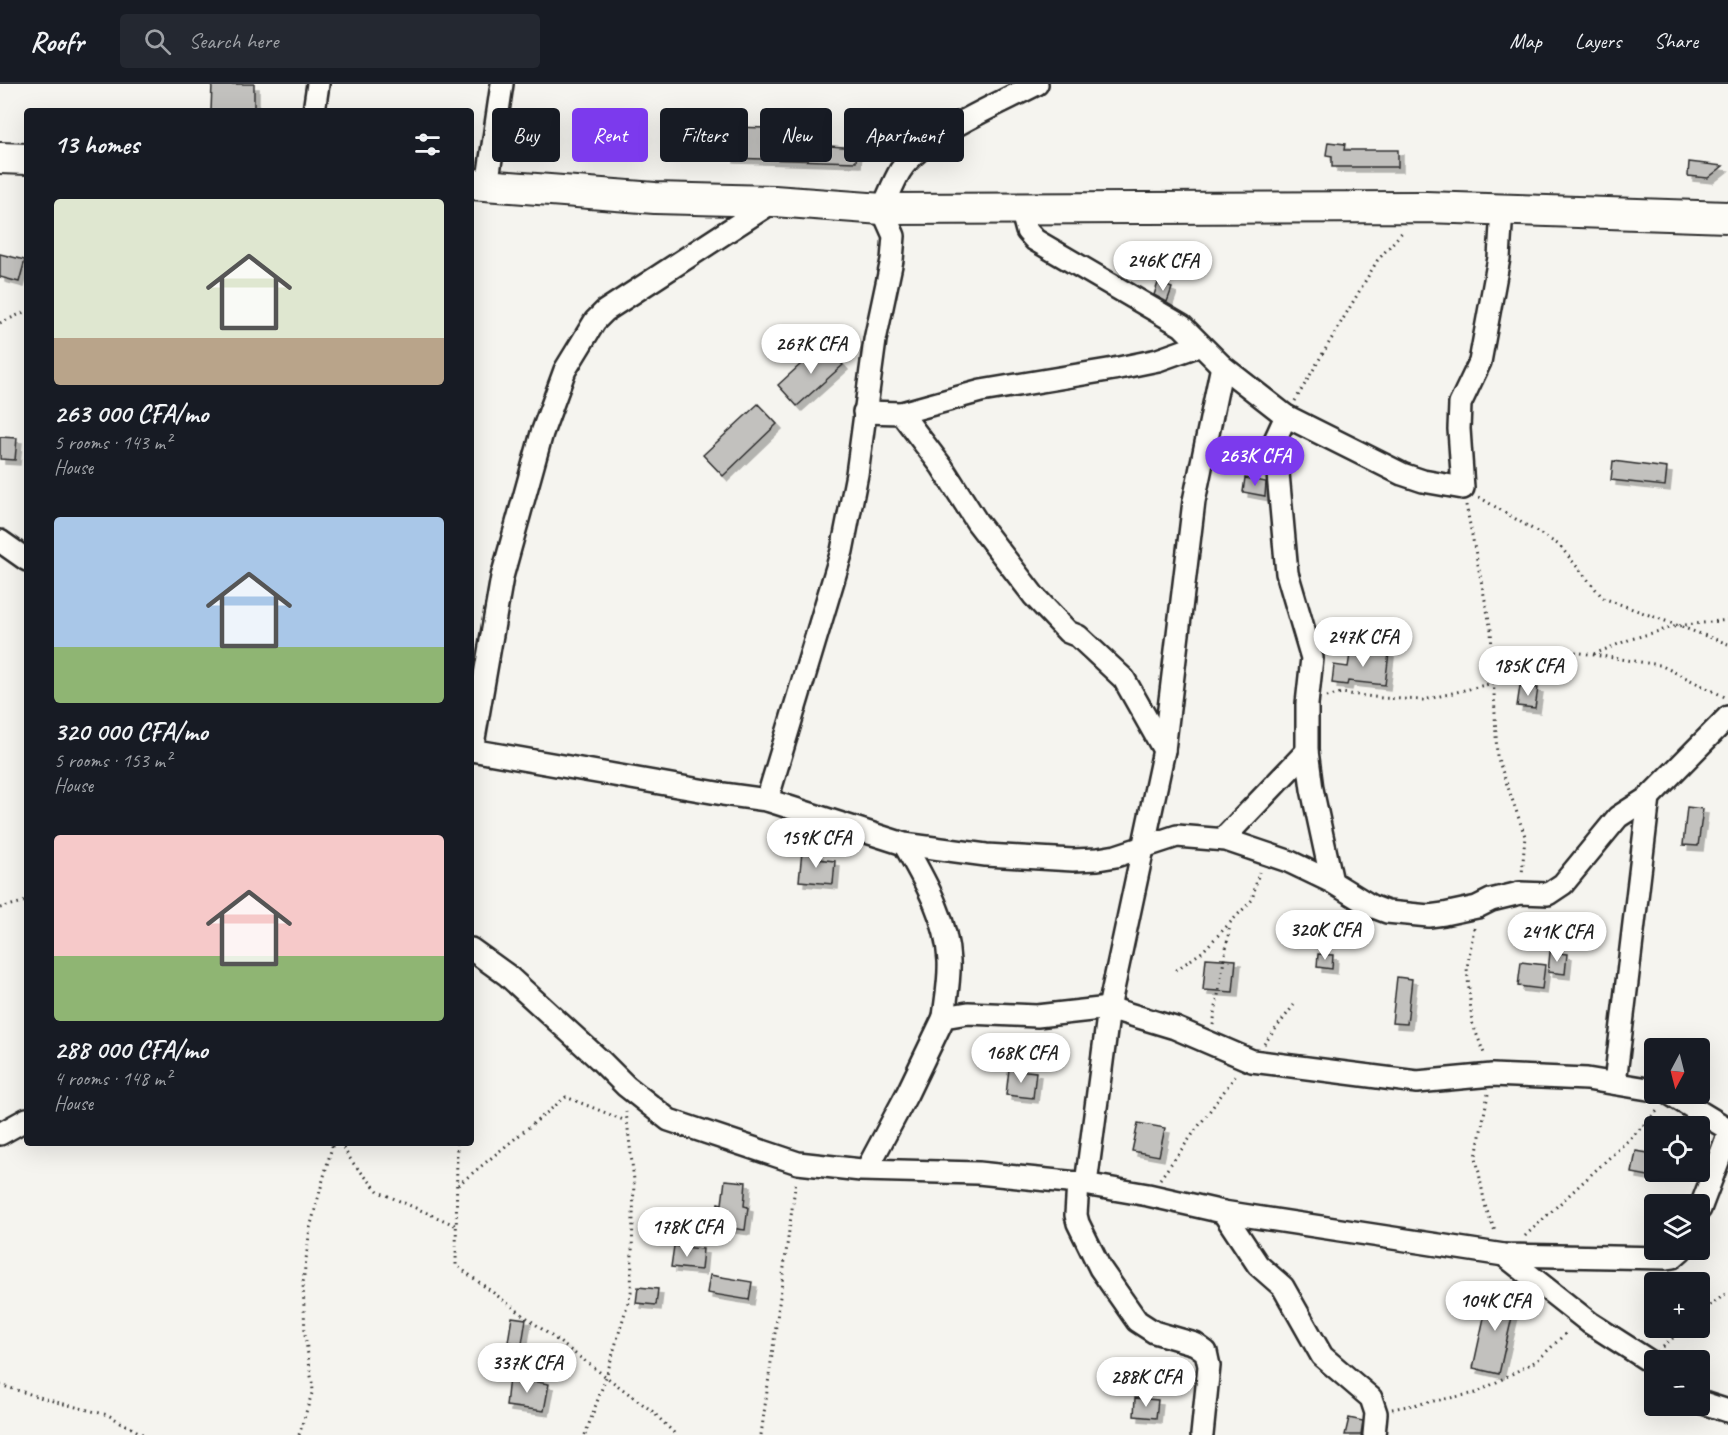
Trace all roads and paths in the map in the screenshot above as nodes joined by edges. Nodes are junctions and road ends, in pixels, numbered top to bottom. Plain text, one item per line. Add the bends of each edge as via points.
1 (318, 84) edge
2 (502, 84) edge
3 (1037, 84) edge
4 (314, 108) edge
5 (0, 158) edge
6 (24, 159) edge
7 (479, 185) edge
8 (774, 201) junction
9 (1425, 207) junction
10 (882, 209) junction
11 (1021, 209) junction
12 (1502, 209) junction
13 (1728, 217) edge
14 (24, 312) edge
15 (0, 323) edge
16 (1200, 345) junction
17 (1222, 366) junction
18 (864, 412) junction
19 (901, 413) junction
20 (1286, 416) junction
21 (1463, 488) junction
22 (9, 544) edge
23 (24, 557) edge
24 (1728, 620) edge
25 (1678, 626) junction
26 (1728, 644) edge
27 (1592, 654) junction
28 (1492, 656) junction
29 (1493, 683) junction
30 (1728, 698) edge
31 (1307, 704) junction
32 (1728, 717) edge
33 (474, 738) edge
34 (474, 750) edge
35 (1164, 750) junction
36 (1307, 751) junction
37 (1649, 797) junction
38 (767, 800) junction
39 (1223, 839) junction
40 (904, 844) junction
41 (1143, 848) junction
42 (1263, 854) junction
43 (1332, 882) junction
44 (1520, 893) junction
45 (24, 902) edge
46 (0, 908) edge
47 (1230, 923) junction
48 (474, 951) edge
49 (1176, 970) dead end
50 (1294, 1005) dead end
51 (1109, 1008) junction
52 (944, 1017) junction
53 (1210, 1043) junction
54 (1252, 1061) junction
55 (1615, 1083) junction
56 (626, 1086) junction
57 (1644, 1088) edge
58 (1662, 1104) edge
59 (1687, 1104) edge
60 (24, 1121) edge
61 (626, 1121) junction
62 (1728, 1129) edge
63 (0, 1134) edge
64 (1728, 1135) edge
65 (332, 1146) edge
66 (342, 1146) edge
67 (457, 1146) edge
68 (798, 1163) junction
69 (867, 1169) junction
70 (1082, 1184) junction
71 (457, 1186) junction
72 (1706, 1194) edge
73 (1148, 1195) junction
74 (1223, 1212) junction
75 (457, 1226) junction
76 (1504, 1256) junction
77 (1644, 1258) edge
78 (1728, 1292) edge
79 (1710, 1306) edge
80 (1590, 1323) junction
81 (1674, 1338) edge
82 (1663, 1350) edge
83 (1644, 1358) edge
84 (606, 1377) junction
85 (0, 1384) edge
86 (1710, 1405) edge
87 (1728, 1411) edge
88 (1376, 1413) junction
89 (144, 1435) edge
90 (299, 1435) edge
91 (585, 1435) edge
92 (676, 1435) edge
93 (761, 1435) edge
94 (1202, 1435) edge
95 (1374, 1435) edge

1 - 4 street
2 - 7 street
3 - 10 street via 931,142 901,171
5 - 6 street
7 - 8 street via 655,198
8 - 10 street
8 - 33 street via 605,311 565,370 542,433 502,577
9 - 11 street
9 - 12 street
9 - 20 path via 1377,261
10 - 11 street
10 - 18 street via 894,236 892,260
11 - 16 street via 1027,231 1035,240 1182,326
12 - 13 street
12 - 21 street via 1499,258 1480,362 1460,404
14 - 15 path
16 - 17 street
16 - 19 street via 1158,360 981,392
17 - 20 street
17 - 35 street via 1194,501
18 - 19 street
18 - 38 street via 842,551
19 - 35 street via 1034,596 1068,632 1078,636 1124,679
20 - 21 street via 1402,474
20 - 31 street via 1275,440 1275,454 1287,573 1312,658
21 - 25 path via 1559,545 1603,598
21 - 28 path via 1491,630
22 - 23 street
24 - 25 path
25 - 26 path
25 - 27 path
27 - 28 path via 1528,649
27 - 30 path via 1660,665
28 - 29 path
29 - 31 path via 1424,700 1341,693
29 - 44 path via 1497,756 1525,836
31 - 36 street
32 - 37 street
34 - 38 street
35 - 41 street
36 - 39 street
36 - 43 street
37 - 44 street via 1618,817 1556,890 1548,894
37 - 55 street
38 - 40 street
39 - 41 street via 1176,836
39 - 42 street
40 - 41 street via 986,855 1073,860 1098,859
40 - 52 street via 931,892 942,925 949,962
41 - 51 street
42 - 43 street
42 - 47 path via 1252,900
43 - 44 street via 1387,912 1429,916 1477,907
45 - 46 path
47 - 49 path via 1202,952
47 - 53 path
48 - 56 street via 507,975
50 - 54 path
51 - 52 street via 1037,1016 968,1013
51 - 53 street
51 - 70 street
52 - 69 street
53 - 54 street
54 - 55 street via 1417,1082 1492,1075
54 - 73 path via 1238,1072
55 - 57 street
56 - 61 path
56 - 68 street via 669,1119
58 - 76 path
59 - 62 street
60 - 63 street
61 - 71 path via 566,1097
61 - 84 path via 634,1180 631,1292
64 - 72 street
65 - 90 path via 310,1228 303,1283 313,1390
66 - 75 path via 379,1192
67 - 71 path
68 - 69 street
68 - 93 path
69 - 70 street via 978,1173
70 - 73 street
70 - 94 street via 1078,1223 1100,1268 1137,1321 1154,1332 1195,1344 1206,1352 1209,1366
71 - 75 path
73 - 74 street
74 - 76 street
74 - 88 street via 1258,1265 1283,1287 1322,1356 1371,1398
75 - 84 path via 456,1265
76 - 77 street
76 - 80 street
78 - 79 path
80 - 83 street
80 - 88 path via 1568,1331 1538,1360 1476,1393
81 - 82 path
84 - 91 path
84 - 92 path via 652,1411
85 - 89 path via 108,1415
86 - 87 street
88 - 95 street

